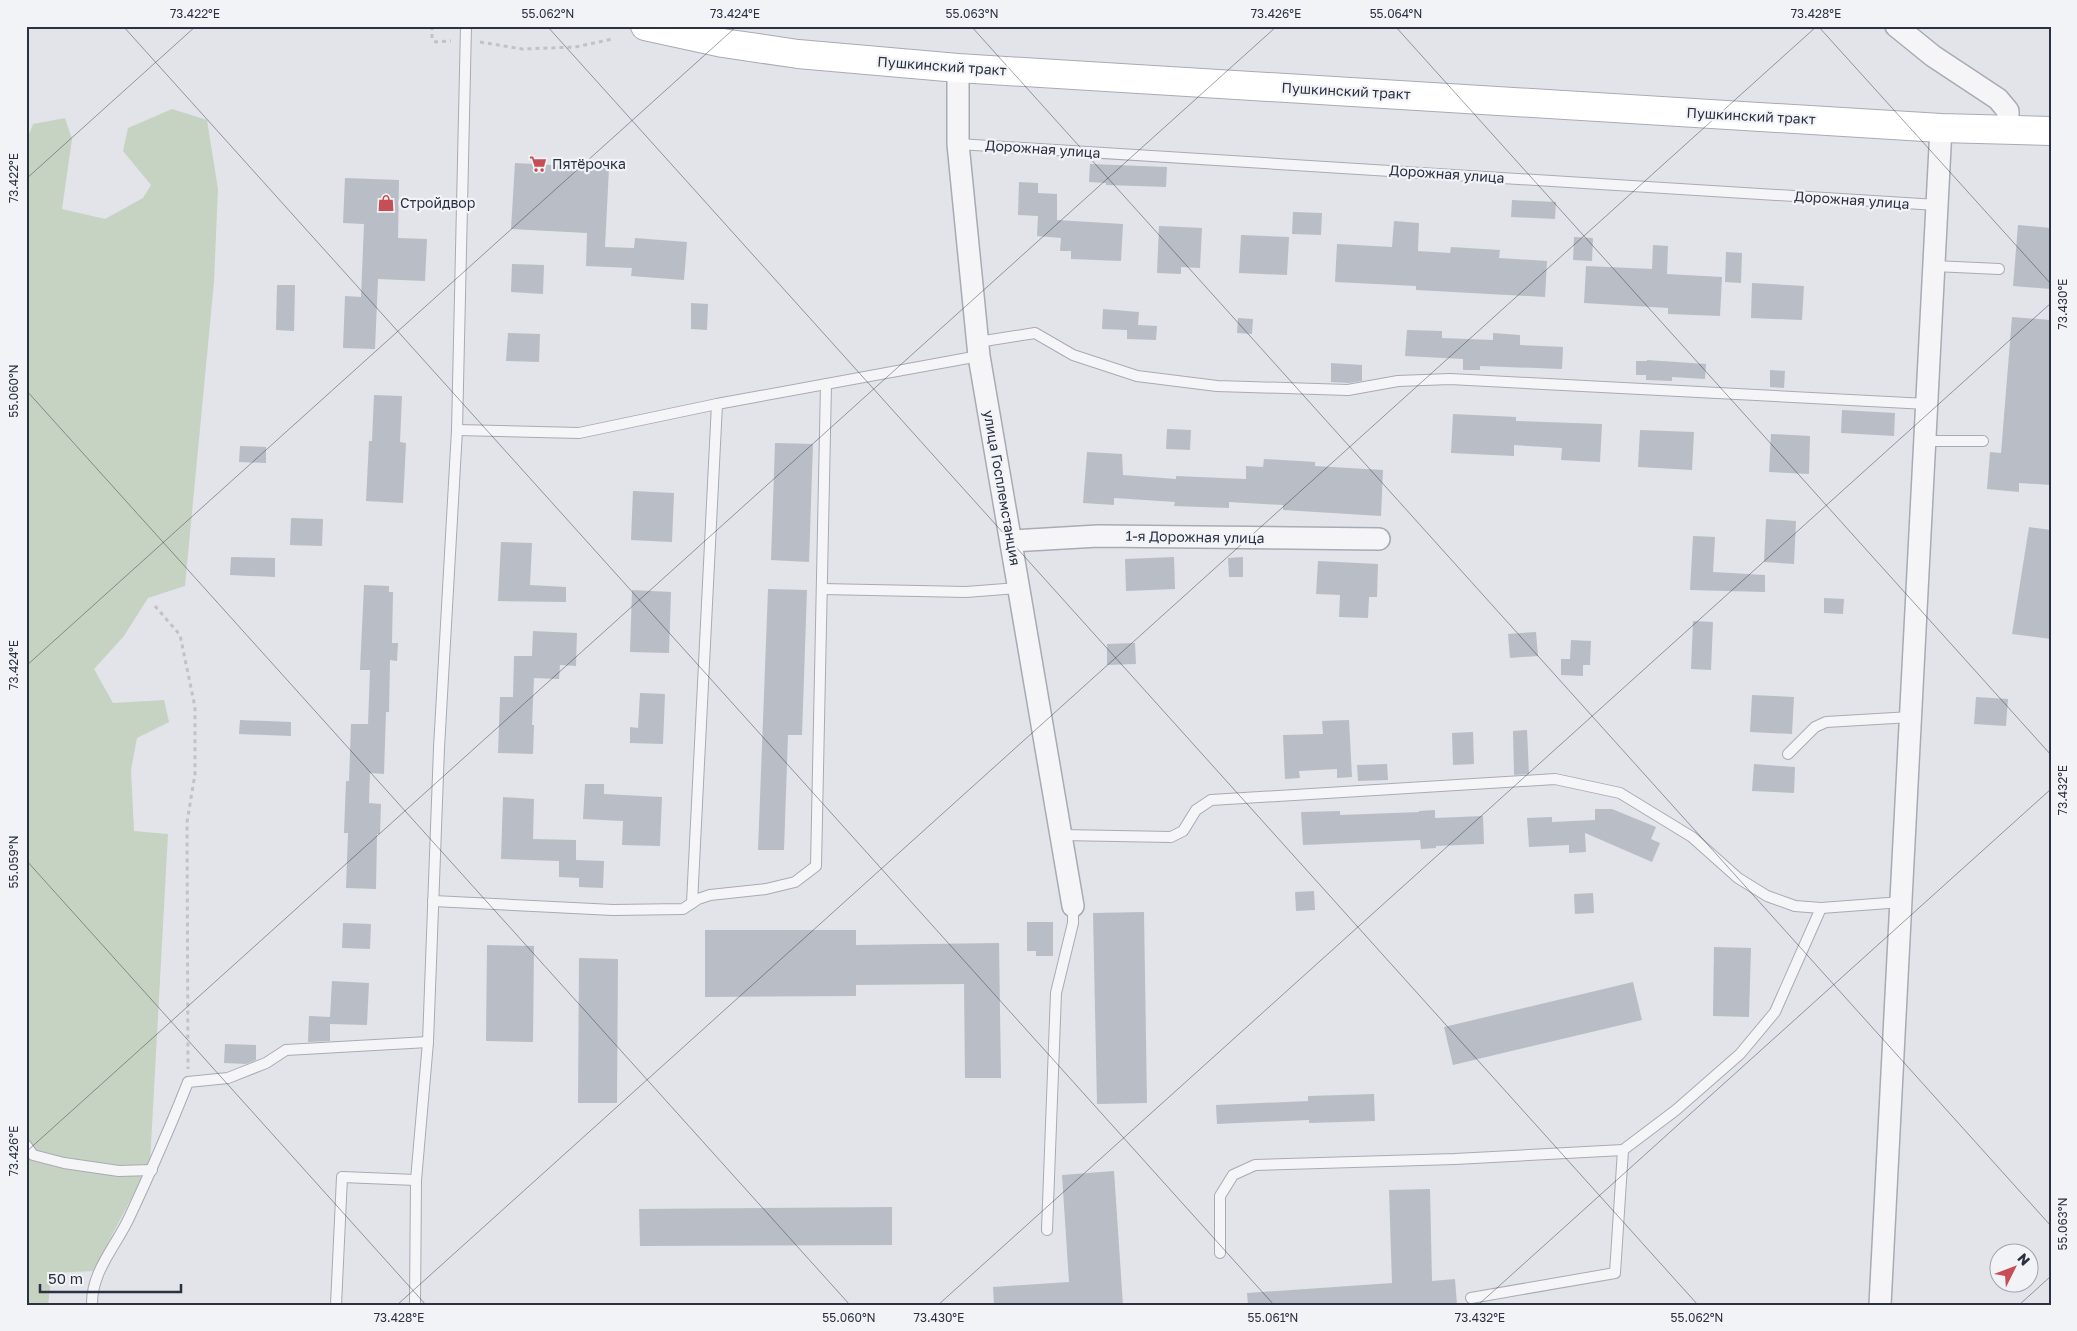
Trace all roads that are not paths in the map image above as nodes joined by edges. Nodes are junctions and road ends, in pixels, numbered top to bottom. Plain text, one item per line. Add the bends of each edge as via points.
1 (466, 26) edge
2 (645, 26) edge
3 (1896, 26) edge
4 (958, 68) junction
5 (1941, 128) junction
6 (2008, 130) junction
7 (2051, 132) edge
8 (958, 144) junction
9 (1937, 205) junction
10 (1934, 266) junction
11 (1999, 269) dead end
12 (979, 349) junction
13 (826, 384) junction
14 (717, 404) junction
15 (1927, 404) junction
16 (457, 430) junction
17 (1925, 441) junction
18 (1983, 441) dead end
19 (1378, 539) dead end
20 (1011, 541) junction
21 (1019, 588) junction
22 (822, 589) junction
23 (1911, 717) junction
24 (1788, 754) dead end
25 (1060, 835) junction
26 (433, 901) junction
27 (1902, 902) junction
28 (692, 903) junction
29 (1073, 906) joint
30 (1821, 908) junction
31 (428, 1042) junction
32 (26, 1145) edge
33 (1623, 1150) junction
34 (152, 1170) junction
35 (416, 1180) junction
36 (1047, 1230) dead end
37 (1220, 1253) dead end
38 (1471, 1298) dead end
39 (92, 1305) edge
40 (336, 1305) edge
41 (415, 1305) edge
42 (1880, 1305) edge

1 - 16 lane
2 - 4 main road, Пушкинский тракт via 723,43 798,54
3 - 6 street via 1933,56 1998,99 2008,111
4 - 5 main road, Пушкинский тракт
4 - 8 street, улица Госплемстанция
5 - 6 main road, Пушкинский тракт
5 - 9 street
6 - 7 main road, Пушкинский тракт
8 - 9 lane, Дорожная улица
8 - 12 street, улица Госплемстанция
9 - 10 street
10 - 11 lane
10 - 15 street
12 - 13 lane
12 - 15 lane via 1035,333 1074,355 1136,376 1217,386 1348,390 1398,380 1450,379
12 - 20 street, улица Госплемстанция
13 - 14 lane
13 - 22 lane
14 - 16 lane via 579,433
14 - 28 lane
15 - 17 street
16 - 26 lane
17 - 18 lane
17 - 23 street
19 - 20 street, 1-я Дорожная улица via 1098,536
20 - 21 street, улица Госплемстанция
21 - 22 lane via 966,592
21 - 25 street, улица Госплемстанция
22 - 28 lane via 816,866 795,882 766,890 710,895
23 - 24 lane via 1826,722 1815,727
23 - 27 street
25 - 29 street, улица Госплемстанция
25 - 30 lane via 1171,837 1183,831 1196,810 1211,800 1555,779 1620,793 1692,837 1738,878 1767,896 1795,906
26 - 28 lane via 613,910 683,909
26 - 31 lane
27 - 30 lane
27 - 42 street
29 - 36 lane via 1071,930 1056,993
30 - 33 lane via 1775,1012 1740,1054 1676,1110
31 - 34 lane via 286,1050 266,1063 228,1078 188,1082
31 - 35 lane
32 - 34 lane via 33,1155 64,1163 119,1170
33 - 37 lane via 1255,1165 1233,1175 1220,1196
33 - 38 lane via 1615,1273
34 - 39 lane via 123,1232 98,1271
35 - 40 lane via 342,1177
35 - 41 lane

